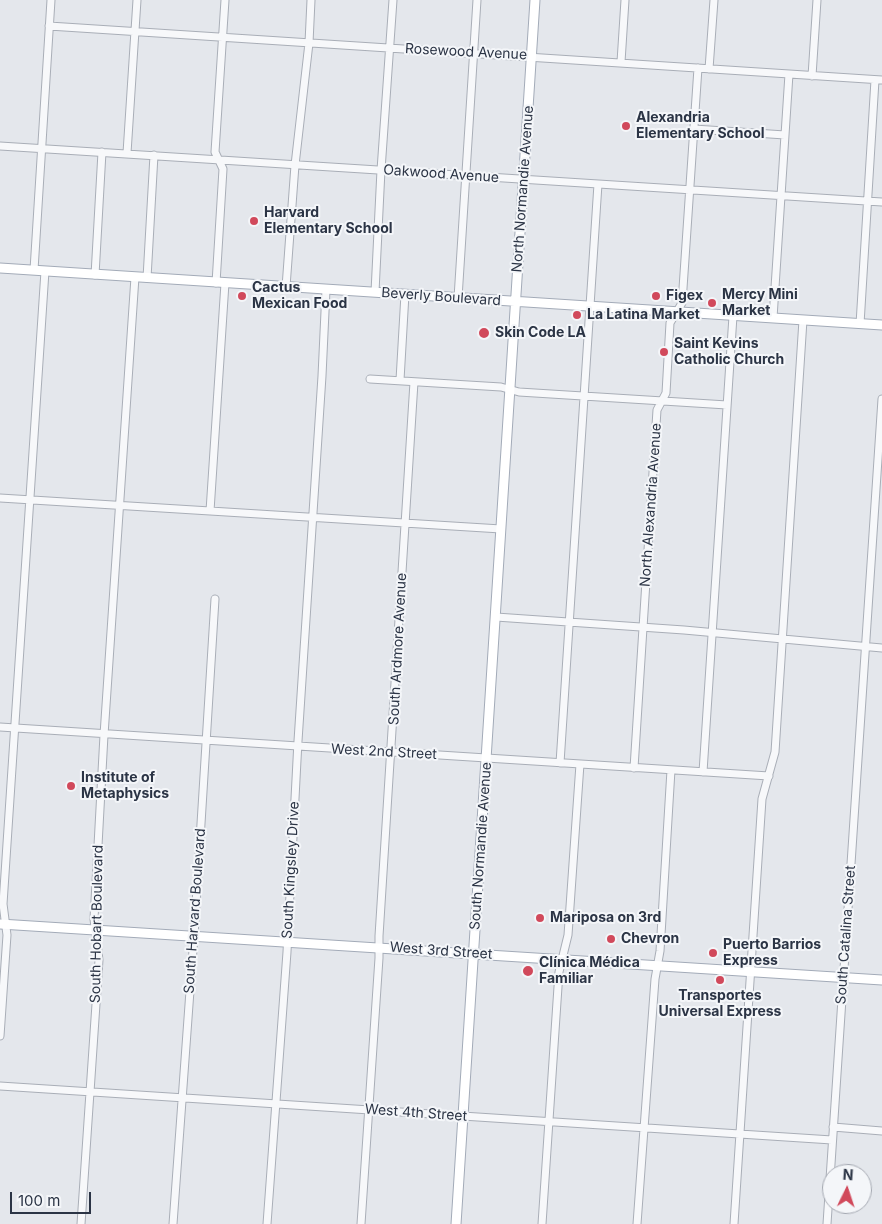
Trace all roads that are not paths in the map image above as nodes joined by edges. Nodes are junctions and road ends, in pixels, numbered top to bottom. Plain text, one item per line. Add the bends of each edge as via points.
1 (51, 0) edge
2 (137, 0) edge
3 (225, 0) edge
4 (311, 0) edge
5 (393, 0) edge
6 (477, 0) edge
7 (535, 0) edge
8 (625, 0) edge
9 (714, 0) edge
10 (818, 0) edge
11 (49, 26) junction
12 (135, 31) junction
13 (222, 37) junction
14 (308, 43) junction
15 (390, 48) junction
16 (474, 53) junction
17 (531, 56) junction
18 (621, 62) junction
19 (698, 68) junction
20 (708, 69) junction
21 (789, 74) junction
22 (812, 76) junction
23 (879, 80) edge
24 (694, 129) junction
25 (785, 135) junction
26 (0, 146) edge
27 (41, 148) junction
28 (102, 152) junction
29 (127, 153) junction
30 (154, 155) junction
31 (218, 160) junction
32 (295, 165) junction
33 (381, 170) junction
34 (466, 176) junction
35 (524, 179) junction
36 (598, 184) junction
37 (691, 190) junction
38 (781, 196) junction
39 (869, 201) junction
40 (882, 202) edge
41 (0, 268) edge
42 (34, 270) junction
43 (45, 271) junction
44 (95, 275) junction
45 (135, 277) junction
46 (147, 278) junction
47 (216, 282) junction
48 (225, 284) junction
49 (286, 287) junction
50 (326, 290) junction
51 (375, 292) junction
52 (405, 294) junction
53 (458, 298) junction
54 (516, 302) junction
55 (590, 306) junction
56 (676, 312) junction
57 (732, 316) junction
58 (773, 318) junction
59 (803, 320) junction
60 (860, 324) junction
61 (882, 325) edge
62 (370, 379) dead end
63 (400, 380) junction
64 (414, 382) junction
65 (510, 390) junction
66 (584, 396) junction
67 (882, 399) edge
68 (662, 401) junction
69 (727, 405) junction
70 (879, 489) edge
71 (0, 498) edge
72 (30, 500) junction
73 (120, 505) junction
74 (210, 511) junction
75 (312, 517) junction
76 (406, 523) junction
77 (501, 529) junction
78 (215, 598) dead end
79 (496, 617) junction
80 (570, 622) junction
81 (644, 627) junction
82 (712, 633) junction
83 (782, 640) junction
84 (865, 647) junction
85 (882, 648) edge
86 (0, 727) edge
87 (15, 728) junction
88 (104, 735) junction
89 (206, 741) junction
90 (298, 747) junction
91 (392, 752) junction
92 (487, 759) junction
93 (560, 763) junction
94 (580, 764) junction
95 (634, 768) junction
96 (671, 770) junction
97 (703, 772) junction
98 (769, 776) junction
99 (3, 924) edge
100 (96, 930) junction
101 (194, 936) junction
102 (287, 942) junction
103 (379, 948) junction
104 (474, 953) junction
105 (563, 959) junction
106 (658, 965) junction
107 (751, 971) junction
108 (843, 977) junction
109 (882, 980) edge
110 (0, 1036) edge
111 (0, 1086) edge
112 (89, 1092) junction
113 (182, 1098) junction
114 (277, 1103) junction
115 (368, 1110) junction
116 (463, 1116) junction
117 (549, 1122) junction
118 (833, 1127) junction
119 (644, 1128) junction
120 (882, 1131) edge
121 (739, 1134) junction
122 (832, 1140) junction
123 (81, 1224) edge
124 (173, 1224) edge
125 (267, 1224) edge
126 (361, 1224) edge
127 (456, 1224) edge
128 (542, 1224) edge
129 (637, 1224) edge
130 (734, 1224) edge
131 (826, 1224) edge

1 - 11 street
2 - 12 street
3 - 13 street
4 - 14 street
5 - 15 street
6 - 16 street
7 - 17 main road, North Normandie Avenue
8 - 18 street
9 - 20 street
10 - 22 street
11 - 12 street, Rosewood Avenue
11 - 27 street
12 - 13 street, Rosewood Avenue
12 - 29 street
13 - 14 street, Rosewood Avenue
13 - 31 street via 215,152
14 - 15 street, Rosewood Avenue
14 - 32 street
15 - 16 street, Rosewood Avenue
15 - 33 street
16 - 17 street, Rosewood Avenue
16 - 34 street
17 - 18 street, Rosewood Avenue
17 - 35 main road, North Normandie Avenue
18 - 19 street, Rosewood Avenue
19 - 20 street, Rosewood Avenue
19 - 24 street, North Alexandria Avenue
20 - 21 street, Rosewood Avenue
21 - 22 street, Rosewood Avenue
21 - 25 street
22 - 23 street, Rosewood Avenue
23 - 39 street
24 - 25 street
24 - 37 street, North Alexandria Avenue
25 - 38 street
26 - 27 street, Oakwood Avenue
27 - 28 street, Oakwood Avenue
27 - 42 street
28 - 29 street, Oakwood Avenue
28 - 44 street
29 - 30 street, Oakwood Avenue
30 - 31 street, Oakwood Avenue
30 - 46 street
31 - 32 street, Oakwood Avenue
31 - 47 street via 223,169
32 - 33 street, Oakwood Avenue
32 - 49 street
33 - 34 street, Oakwood Avenue
33 - 51 street
34 - 35 street, Oakwood Avenue
34 - 53 street
35 - 36 street, Oakwood Avenue
35 - 54 main road, North Normandie Avenue
36 - 37 street, Oakwood Avenue
36 - 55 street
37 - 38 street, Oakwood Avenue
37 - 56 street, North Alexandria Avenue via 682,303
38 - 39 street, Oakwood Avenue
38 - 58 street
39 - 40 street, Oakwood Avenue
39 - 60 street
41 - 42 main road, Beverly Boulevard
42 - 43 main road, Beverly Boulevard
43 - 44 main road, Beverly Boulevard
43 - 72 street
44 - 45 main road, Beverly Boulevard
45 - 46 main road, Beverly Boulevard
45 - 73 street, South Hobart Boulevard
46 - 47 main road, Beverly Boulevard
47 - 48 main road, Beverly Boulevard
48 - 49 main road, Beverly Boulevard
48 - 74 street
49 - 50 main road, Beverly Boulevard
50 - 51 main road, Beverly Boulevard
50 - 75 street, South Kingsley Drive
51 - 52 main road, Beverly Boulevard
52 - 53 main road, Beverly Boulevard
52 - 63 street
53 - 54 main road, Beverly Boulevard
54 - 55 main road, Beverly Boulevard
54 - 65 main road, North Normandie Avenue
55 - 56 main road, Beverly Boulevard
55 - 66 street
56 - 57 main road, Beverly Boulevard
56 - 68 street, North Alexandria Avenue via 670,323 666,393
57 - 58 main road, Beverly Boulevard
57 - 69 street
58 - 59 main road, Beverly Boulevard
59 - 60 main road, Beverly Boulevard
59 - 83 street
60 - 61 main road, Beverly Boulevard
62 - 63 street
63 - 64 street
64 - 65 street
64 - 76 street, South Ardmore Avenue
65 - 66 street
65 - 77 main road, North Normandie Avenue
66 - 68 street
66 - 80 street
67 - 70 street, South Catalina Street
68 - 69 street
68 - 81 street, North Alexandria Avenue via 657,410
69 - 82 street
70 - 84 street, South Catalina Street
71 - 72 street
72 - 73 street
72 - 87 street
73 - 74 street
73 - 88 street, South Hobart Boulevard
74 - 75 street
75 - 76 street
75 - 90 street, South Kingsley Drive
76 - 77 street
76 - 91 street, South Ardmore Avenue
77 - 79 main road, North Normandie Avenue
78 - 89 street, South Harvard Boulevard
79 - 80 street
79 - 92 main road, South Normandie Avenue
80 - 81 street
80 - 93 street
81 - 82 street
81 - 95 street, North Alexandria Avenue
82 - 83 street
82 - 97 street
83 - 84 street
83 - 98 street via 775,752
84 - 85 street
84 - 108 street, South Catalina Street
86 - 87 street, West 2nd Street
87 - 88 street, West 2nd Street
87 - 99 street
88 - 89 street, West 2nd Street
88 - 100 street, South Hobart Boulevard
89 - 90 street, West 2nd Street
89 - 101 street, South Harvard Boulevard
90 - 91 street, West 2nd Street
90 - 102 street, South Kingsley Drive
91 - 92 street, West 2nd Street
91 - 103 street, South Ardmore Avenue
92 - 93 street, West 2nd Street
92 - 104 main road, South Normandie Avenue
93 - 94 street, West 2nd Street
94 - 95 street, West 2nd Street
94 - 105 street via 568,935
95 - 96 street, West 2nd Street
96 - 97 street, West 2nd Street
96 - 106 street
97 - 98 street, West 2nd Street
98 - 107 street via 762,799
99 - 100 main road, West 3rd Street
99 - 110 street via 7,935
100 - 101 main road, West 3rd Street
100 - 112 street, South Hobart Boulevard via 99,960
101 - 102 main road, West 3rd Street
101 - 113 street, South Harvard Boulevard
102 - 103 main road, West 3rd Street
102 - 114 street, South Kingsley Drive
103 - 104 main road, West 3rd Street
103 - 115 street, South Ardmore Avenue
104 - 105 main road, West 3rd Street
104 - 116 main road, South Normandie Avenue
105 - 106 main road, West 3rd Street
105 - 117 street via 559,972
106 - 107 main road, West 3rd Street
106 - 119 street
107 - 108 main road, West 3rd Street
107 - 121 street
108 - 109 main road, West 3rd Street
108 - 118 street, South Catalina Street
111 - 112 street, West 4th Street
112 - 113 street, West 4th Street
112 - 123 street, South Hobart Boulevard
113 - 114 street, West 4th Street
113 - 124 street, South Harvard Boulevard
114 - 115 street, West 4th Street
114 - 125 street, South Kingsley Drive
115 - 116 street, West 4th Street
115 - 126 street, South Ardmore Avenue
116 - 117 street, West 4th Street
116 - 127 main road, South Normandie Avenue
117 - 119 street, West 4th Street
117 - 128 street
118 - 120 street
118 - 122 street, South Catalina Street
119 - 121 street, West 4th Street
119 - 129 street
121 - 122 street, West 4th Street
121 - 130 street
122 - 131 street, South Catalina Street

